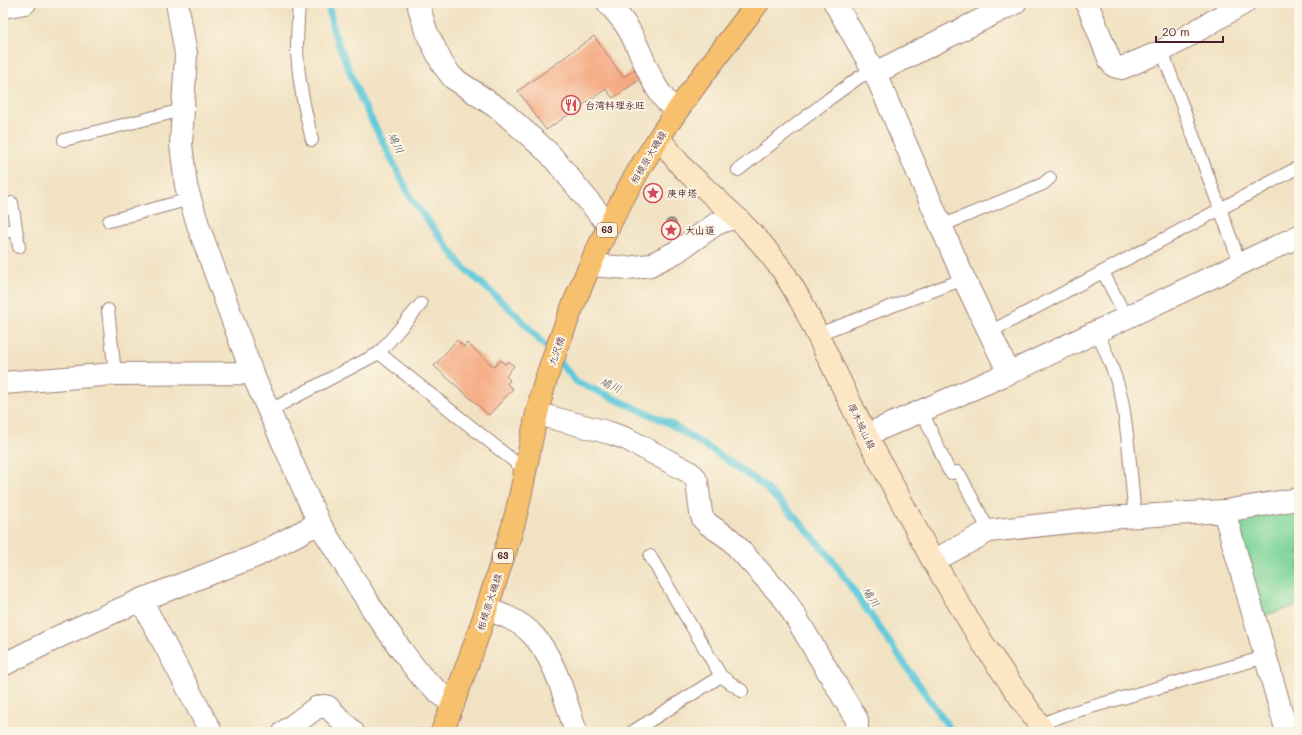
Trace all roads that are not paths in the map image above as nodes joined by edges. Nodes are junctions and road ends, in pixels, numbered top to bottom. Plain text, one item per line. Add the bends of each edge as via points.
1 (25, 3) edge
2 (177, 3) edge
3 (299, 3) edge
4 (418, 3) edge
5 (608, 3) edge
6 (758, 3) edge
7 (835, 3) edge
8 (1015, 3) edge
9 (1087, 3) edge
10 (1244, 3) edge
11 (3, 7) edge
12 (1162, 50) junction
13 (875, 73) junction
14 (182, 110) junction
15 (676, 112) junction
16 (658, 138) junction
17 (64, 140) dead end
18 (312, 140) dead end
19 (1299, 167) edge
20 (738, 170) dead end
21 (1050, 178) dead end
22 (190, 199) junction
23 (12, 203) dead end
24 (1220, 209) junction
25 (738, 219) junction
26 (108, 221) dead end
27 (609, 226) junction
28 (941, 226) junction
29 (16, 230) junction
30 (3, 232) edge
31 (1299, 236) edge
32 (19, 246) dead end
33 (1240, 263) junction
34 (591, 265) junction
35 (1103, 272) junction
36 (964, 279) junction
37 (421, 304) dead end
38 (108, 310) dead end
39 (1126, 317) junction
40 (565, 327) joint
41 (1098, 331) junction
42 (990, 332) junction
43 (818, 334) junction
44 (379, 353) junction
45 (252, 373) junction
46 (1009, 373) junction
47 (115, 374) junction
48 (548, 375) joint
49 (3, 383) edge
50 (268, 410) junction
51 (922, 411) junction
52 (538, 414) junction
53 (866, 435) junction
54 (525, 470) junction
55 (1299, 499) edge
56 (1224, 511) junction
57 (1135, 516) junction
58 (319, 523) junction
59 (989, 531) junction
60 (650, 556) dead end
61 (933, 561) junction
62 (141, 600) junction
63 (487, 609) junction
64 (1265, 657) junction
65 (3, 665) edge
66 (721, 676) junction
67 (742, 691) dead end
68 (453, 705) junction
69 (1041, 728) edge
70 (211, 732) edge
71 (284, 732) edge
72 (353, 732) edge
73 (442, 732) edge
74 (576, 732) edge
75 (632, 732) edge
76 (857, 732) edge
77 (1286, 732) edge

1 - 11 street
2 - 14 street via 186,54
3 - 18 lane via 299,72
4 - 27 street via 426,31 443,65 453,78 502,111 550,154
5 - 15 street via 630,31 657,90
6 - 15 main road, 相模原大磯線 / 63
7 - 13 street
8 - 13 street
9 - 12 street via 1114,66 1122,68
10 - 12 street
12 - 24 lane
13 - 20 lane via 861,76 835,94
13 - 28 street
14 - 17 lane
14 - 22 street via 181,144
15 - 16 main road, 相模原大磯線 / 63
16 - 25 main road, 厚木城山線 via 683,168
16 - 27 main road, 相模原大磯線 / 63
19 - 24 lane
21 - 28 lane via 1043,184
22 - 26 lane
22 - 45 street
23 - 29 lane
24 - 33 lane
24 - 35 lane
25 - 34 street via 716,224 676,252 650,265 628,268
25 - 43 main road, 厚木城山線 via 762,243 783,271
27 - 34 main road, 相模原大磯線 / 63
28 - 36 street
29 - 30 lane
29 - 32 lane
31 - 33 street
33 - 39 street
34 - 40 main road, 相模原大磯線 / 63
35 - 39 lane
35 - 42 lane
36 - 42 street
36 - 43 lane
37 - 44 lane
38 - 47 lane
39 - 41 street
40 - 48 main road, 九沢橋 / 63
41 - 46 street
41 - 57 lane via 1122,399
42 - 46 street
43 - 53 main road, 厚木城山線
44 - 50 lane
44 - 54 lane
45 - 47 street
45 - 50 street
46 - 51 street
47 - 49 street
48 - 52 main road, 相模原大磯線 / 63
50 - 58 street
51 - 53 street
51 - 59 lane via 948,470 960,475
52 - 54 main road, 相模原大磯線 / 63
52 - 76 street via 627,439 694,476 703,519 730,539 786,601 857,720
53 - 61 main road, 厚木城山線
54 - 63 main road, 相模原大磯線 / 63 via 514,522
55 - 56 street
56 - 57 street
56 - 64 street
57 - 59 street
58 - 62 street via 256,556
58 - 68 street via 373,610 402,651 421,676
59 - 61 street
60 - 66 lane
61 - 69 main road, 厚木城山線 via 982,642
62 - 65 street
62 - 70 street
63 - 68 main road, 相模原大磯線 / 63
63 - 74 street via 522,626 544,650 553,666
64 - 69 lane via 1070,713
64 - 77 street
66 - 67 lane
66 - 75 lane
68 - 73 main road, 相模原大磯線 / 63
71 - 72 street via 316,708 324,706

